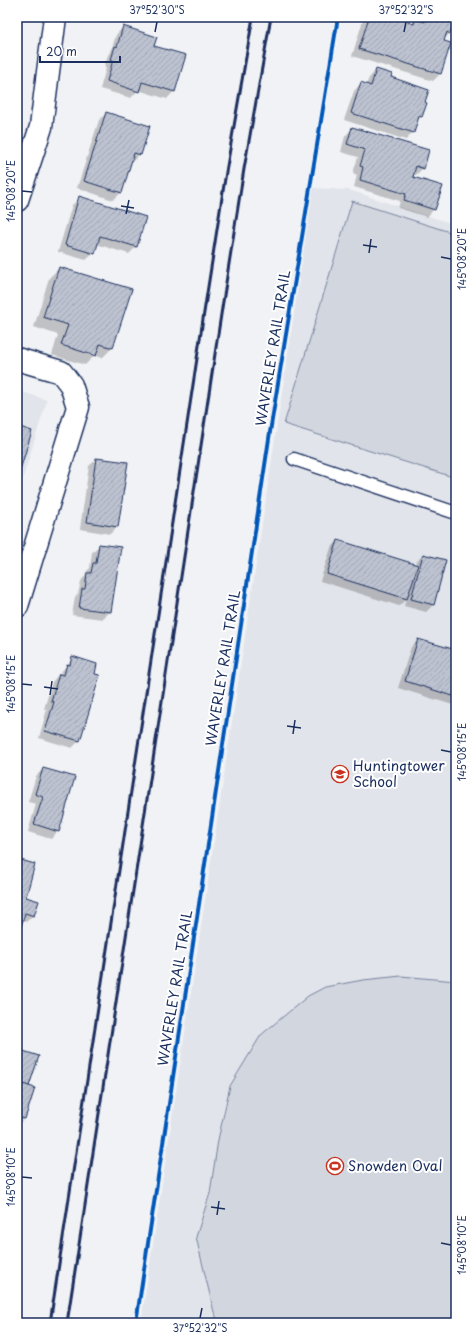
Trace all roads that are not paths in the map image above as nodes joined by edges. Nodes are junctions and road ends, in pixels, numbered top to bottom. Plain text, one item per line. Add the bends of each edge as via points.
1 (55, 17) edge
2 (17, 200) edge
3 (17, 359) edge
4 (294, 459) dead end
5 (456, 513) edge
6 (17, 606) edge

1 - 2 street via 41,127
3 - 6 street via 61,372 71,385 78,407
4 - 5 lane

